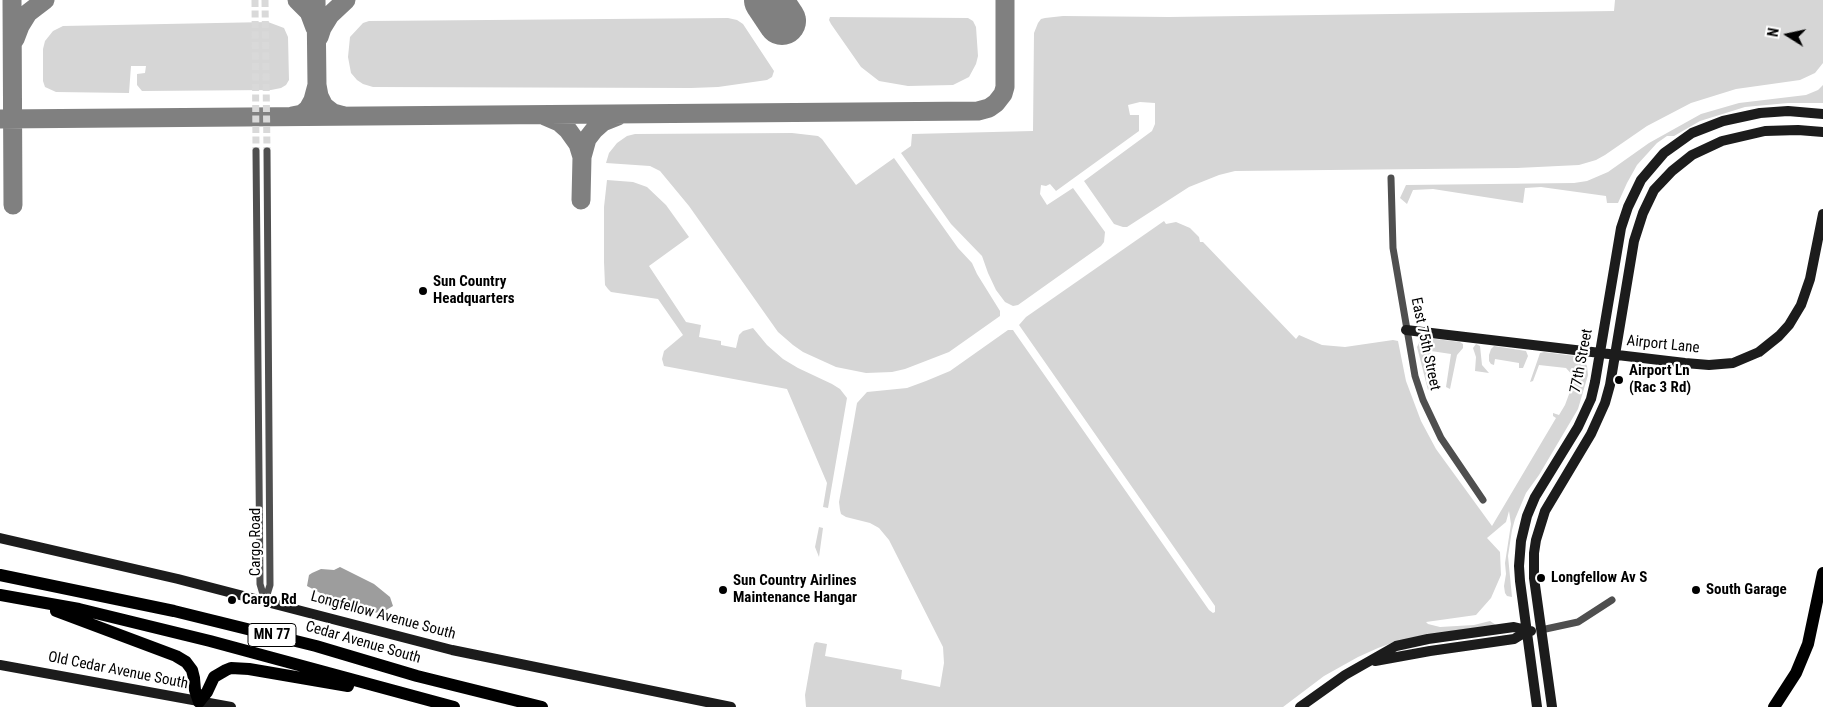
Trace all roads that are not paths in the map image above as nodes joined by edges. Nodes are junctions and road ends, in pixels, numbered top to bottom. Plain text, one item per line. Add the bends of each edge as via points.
1 (1823, 114) edge
2 (1823, 132) edge
3 (256, 150) tunnel mouth
4 (266, 150) tunnel mouth
5 (1391, 178) dead end
6 (1823, 214) edge
7 (1406, 330) junction
8 (1600, 353) junction
9 (1615, 355) junction
10 (1482, 500) dead end
11 (0, 538) edge
12 (1823, 573) edge
13 (0, 574) edge
14 (0, 595) edge
15 (28, 600) junction
16 (1612, 600) dead end
17 (265, 601) junction
18 (1541, 630) junction
19 (1527, 631) junction
20 (0, 665) edge
21 (422, 699) junction
22 (198, 704) edge
23 (231, 707) edge
24 (454, 707) edge
25 (542, 707) edge
26 (731, 707) edge
27 (1300, 707) edge
28 (1537, 707) edge
29 (1552, 707) edge
30 (1774, 707) edge

1 - 8 street, 77th Street via 1788,111 1723,121 1692,134 1664,153 1641,180 1628,207
2 - 9 street, 77th Street via 1765,130 1722,141 1692,155 1654,190 1637,232
3 - 17 street, Cargo Road via 260,584
4 - 17 street, Cargo Road via 270,585
5 - 7 street, East 75th Street via 1392,248
6 - 9 street, Airport Lane via 1810,279 1801,305 1789,325 1759,352 1733,362 1709,365
7 - 8 street, Airport Lane
7 - 10 street, East 75th Street via 1415,376 1428,412
8 - 9 street, Airport Lane
8 - 19 street, 77th Street via 1587,408 1535,497 1523,528 1519,566
9 - 18 street, 77th Street via 1601,414 1545,511 1538,530 1534,564
11 - 17 street, Longfellow Avenue South
12 - 30 highway via 1808,644 1796,672
13 - 25 highway, Cedar Avenue South / MN 77 via 174,610
14 - 15 highway, MN 77
15 - 21 highway, MN 77 via 210,641
15 - 22 highway via 186,662 192,670
16 - 18 street via 1578,622
17 - 26 street, Longfellow Avenue South via 452,650
18 - 19 street
18 - 29 street, 77th Street
19 - 27 street via 1514,627 1396,646 1345,675
19 - 28 street, 77th Street
20 - 22 street, Old Cedar Avenue South
21 - 22 highway via 239,668 226,670 214,677
21 - 24 highway, MN 77
22 - 23 street, Old Cedar Avenue South

